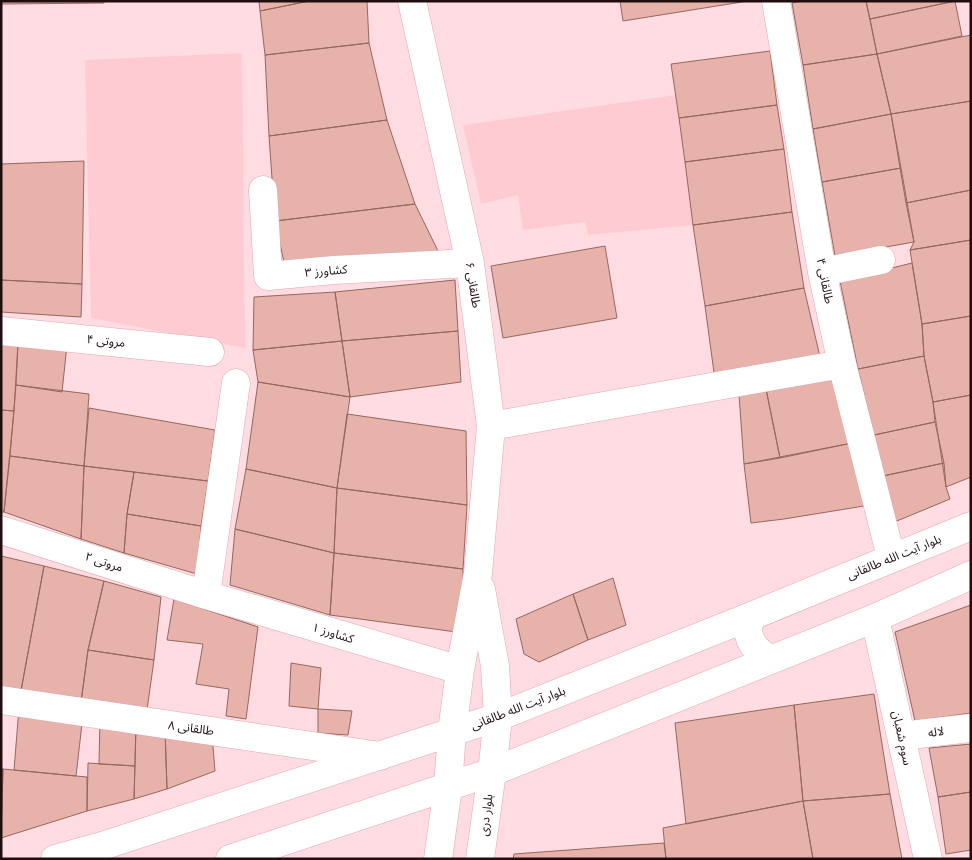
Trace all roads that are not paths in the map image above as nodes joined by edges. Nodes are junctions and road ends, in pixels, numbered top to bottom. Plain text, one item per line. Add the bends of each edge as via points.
1 (412, 1) edge
2 (776, 1) edge
3 (263, 190) dead end
4 (881, 260) dead end
5 (470, 263) junction
6 (822, 272) junction
7 (1, 331) edge
8 (210, 352) dead end
9 (842, 364) junction
10 (236, 383) dead end
11 (492, 426) junction
12 (971, 526) edge
13 (1, 530) edge
14 (891, 557) junction
15 (478, 573) junction
16 (971, 575) edge
17 (206, 595) junction
18 (754, 615) junction
19 (875, 618) junction
20 (770, 660) junction
21 (460, 670) junction
22 (1, 700) edge
23 (498, 717) junction
24 (971, 728) edge
25 (452, 732) junction
26 (901, 736) junction
27 (380, 756) junction
28 (492, 772) junction
29 (448, 787) junction
30 (55, 859) edge
31 (230, 859) edge
32 (438, 859) edge
33 (480, 859) edge
34 (928, 859) edge

1 - 5 street, طالقانی ۶
2 - 6 street, طالقانی ۴
3 - 5 street, کشاورز ۳ via 268,276
4 - 6 street
5 - 11 street, طالقانی ۶
6 - 9 street, طالقانی ۴
7 - 8 street, مروتی ۴
9 - 11 street
9 - 14 street, طالقانی ۴
10 - 17 street
11 - 15 street, طالقانی ۶
12 - 14 street, بلوار آیت الله طالقانی
13 - 17 street, مروتی ۲
14 - 18 street, بلوار آیت الله طالقانی
15 - 21 street, طالقانی ۶
15 - 23 street, طالقانی ۶ via 495,666
16 - 19 street
17 - 21 street, کشاورز ۱
18 - 20 street via 747,626 750,642
18 - 23 street, بلوار آیت الله طالقانی
19 - 20 street
19 - 26 street, سوم شعبان
20 - 28 street
21 - 25 street, طالقانی ۶
22 - 27 street, طالقانی ۸
23 - 25 street, بلوار آیت الله طالقانی
23 - 28 street, بلوار دری
24 - 26 street, لاله
25 - 27 street, بلوار آیت الله طالقانی
25 - 29 street, طالقانی ۶
26 - 34 street, سوم شعبان
27 - 30 street, بلوار آیت الله طالقانی
28 - 29 street
28 - 33 street, بلوار دری
29 - 31 street
29 - 32 street

